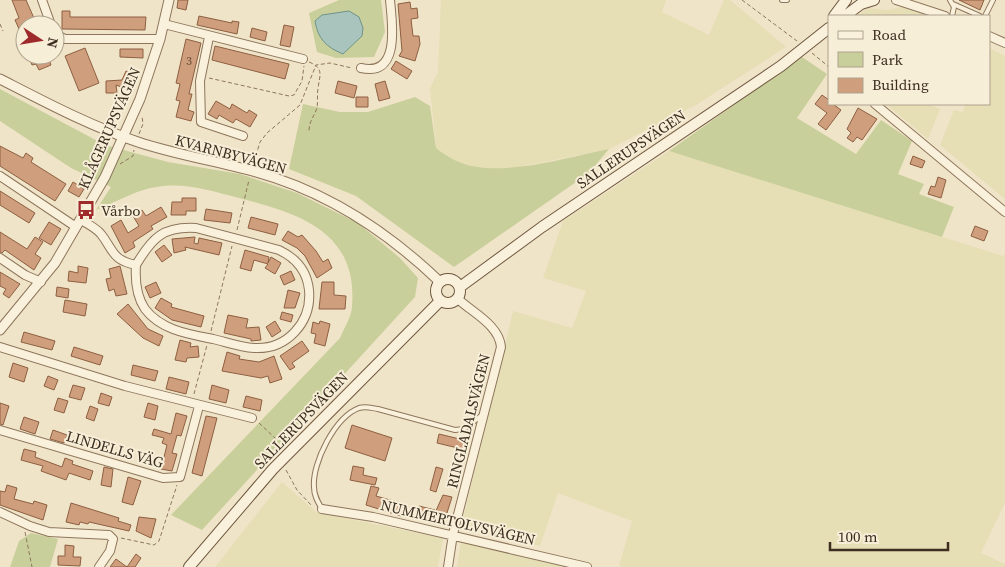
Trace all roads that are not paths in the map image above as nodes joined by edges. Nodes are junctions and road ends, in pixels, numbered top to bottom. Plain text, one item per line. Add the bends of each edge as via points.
1 (42, 0) edge
2 (169, 0) edge
3 (390, 0) edge
4 (782, 0) edge
5 (787, 0) edge
6 (846, 0) edge
7 (874, 0) edge
8 (896, 0) edge
9 (920, 0) edge
10 (993, 0) edge
11 (952, 2) edge
12 (929, 10) junction
13 (47, 15) edge
14 (835, 15) edge
15 (845, 15) edge
16 (942, 15) edge
17 (952, 15) edge
18 (978, 15) edge
19 (986, 15) edge
20 (164, 24) junction
21 (828, 24) edge
22 (828, 29) edge
23 (818, 35) junction
24 (990, 36) edge
25 (209, 37) junction
26 (65, 39) edge
27 (160, 40) junction
28 (1005, 43) edge
29 (303, 60) road end
30 (361, 68) road end
31 (0, 79) edge
32 (876, 105) edge
33 (243, 136) dead end
34 (123, 137) junction
35 (0, 176) edge
36 (1005, 212) edge
37 (79, 223) junction
38 (0, 258) edge
39 (136, 265) junction
40 (41, 282) junction
41 (440, 282) junction
42 (460, 287) junction
43 (458, 299) junction
44 (440, 301) junction
45 (0, 330) edge
46 (0, 347) edge
47 (195, 405) junction
48 (484, 414) junction
49 (252, 418) road end
50 (0, 430) edge
51 (322, 509) joint
52 (0, 512) edge
53 (454, 534) junction
54 (99, 567) edge
55 (189, 567) edge
56 (448, 567) edge
57 (587, 567) edge

1 - 13 street
2 - 20 street, KLÅGERUPSVÄGEN
3 - 30 street via 392,50 377,67
4 - 5 lane
6 - 14 main road
7 - 15 main road
8 - 12 street
9 - 12 street
10 - 19 lane
11 - 17 lane
11 - 18 lane
12 - 16 street
20 - 25 street
20 - 27 street, KLÅGERUPSVÄGEN
21 - 23 main road, SALLERUPSVÄGEN
22 - 23 main road, SALLERUPSVÄGEN
23 - 42 main road, SALLERUPSVÄGEN via 781,66 542,227
24 - 28 street
25 - 29 street
25 - 33 street via 201,76 201,122
26 - 27 street
27 - 34 street, KLÅGERUPSVÄGEN
31 - 34 street, KVARNBYVÄGEN via 76,118
32 - 36 street
34 - 37 street, KLÅGERUPSVÄGEN
34 - 41 street, KVARNBYVÄGEN via 257,172 316,193 396,241
35 - 37 street
37 - 39 street via 100,232 113,255 125,263
37 - 40 street, KLÅGERUPSVÄGEN
38 - 40 street
39 - 39 street via 151,242 167,231 196,228 290,255 308,282 308,306 298,330 278,344 254,348 209,339 174,330 155,319 140,300
40 - 45 street, KLÅGERUPSVÄGEN
41 - 42 main road via 450,279
41 - 44 main road via 436,291
42 - 43 main road
43 - 44 main road via 450,304
43 - 48 street, RINGLADALSVÄGEN via 500,336 501,346
44 - 55 main road, SALLERUPSVÄGEN via 273,469
46 - 47 street
47 - 49 street
47 - 50 street, LINDELLS VÄG via 180,477 163,478
48 - 51 lane via 474,424 455,430 378,409 357,409 326,442 317,462 314,487
48 - 53 street, RINGLADALSVÄGEN
51 - 53 street, NUMMERTOLVSVÄGEN via 373,516
52 - 54 street via 49,532 109,535 113,539 110,551
53 - 56 street, RINGLADALSVÄGEN
53 - 57 street, NUMMERTOLVSVÄGEN

